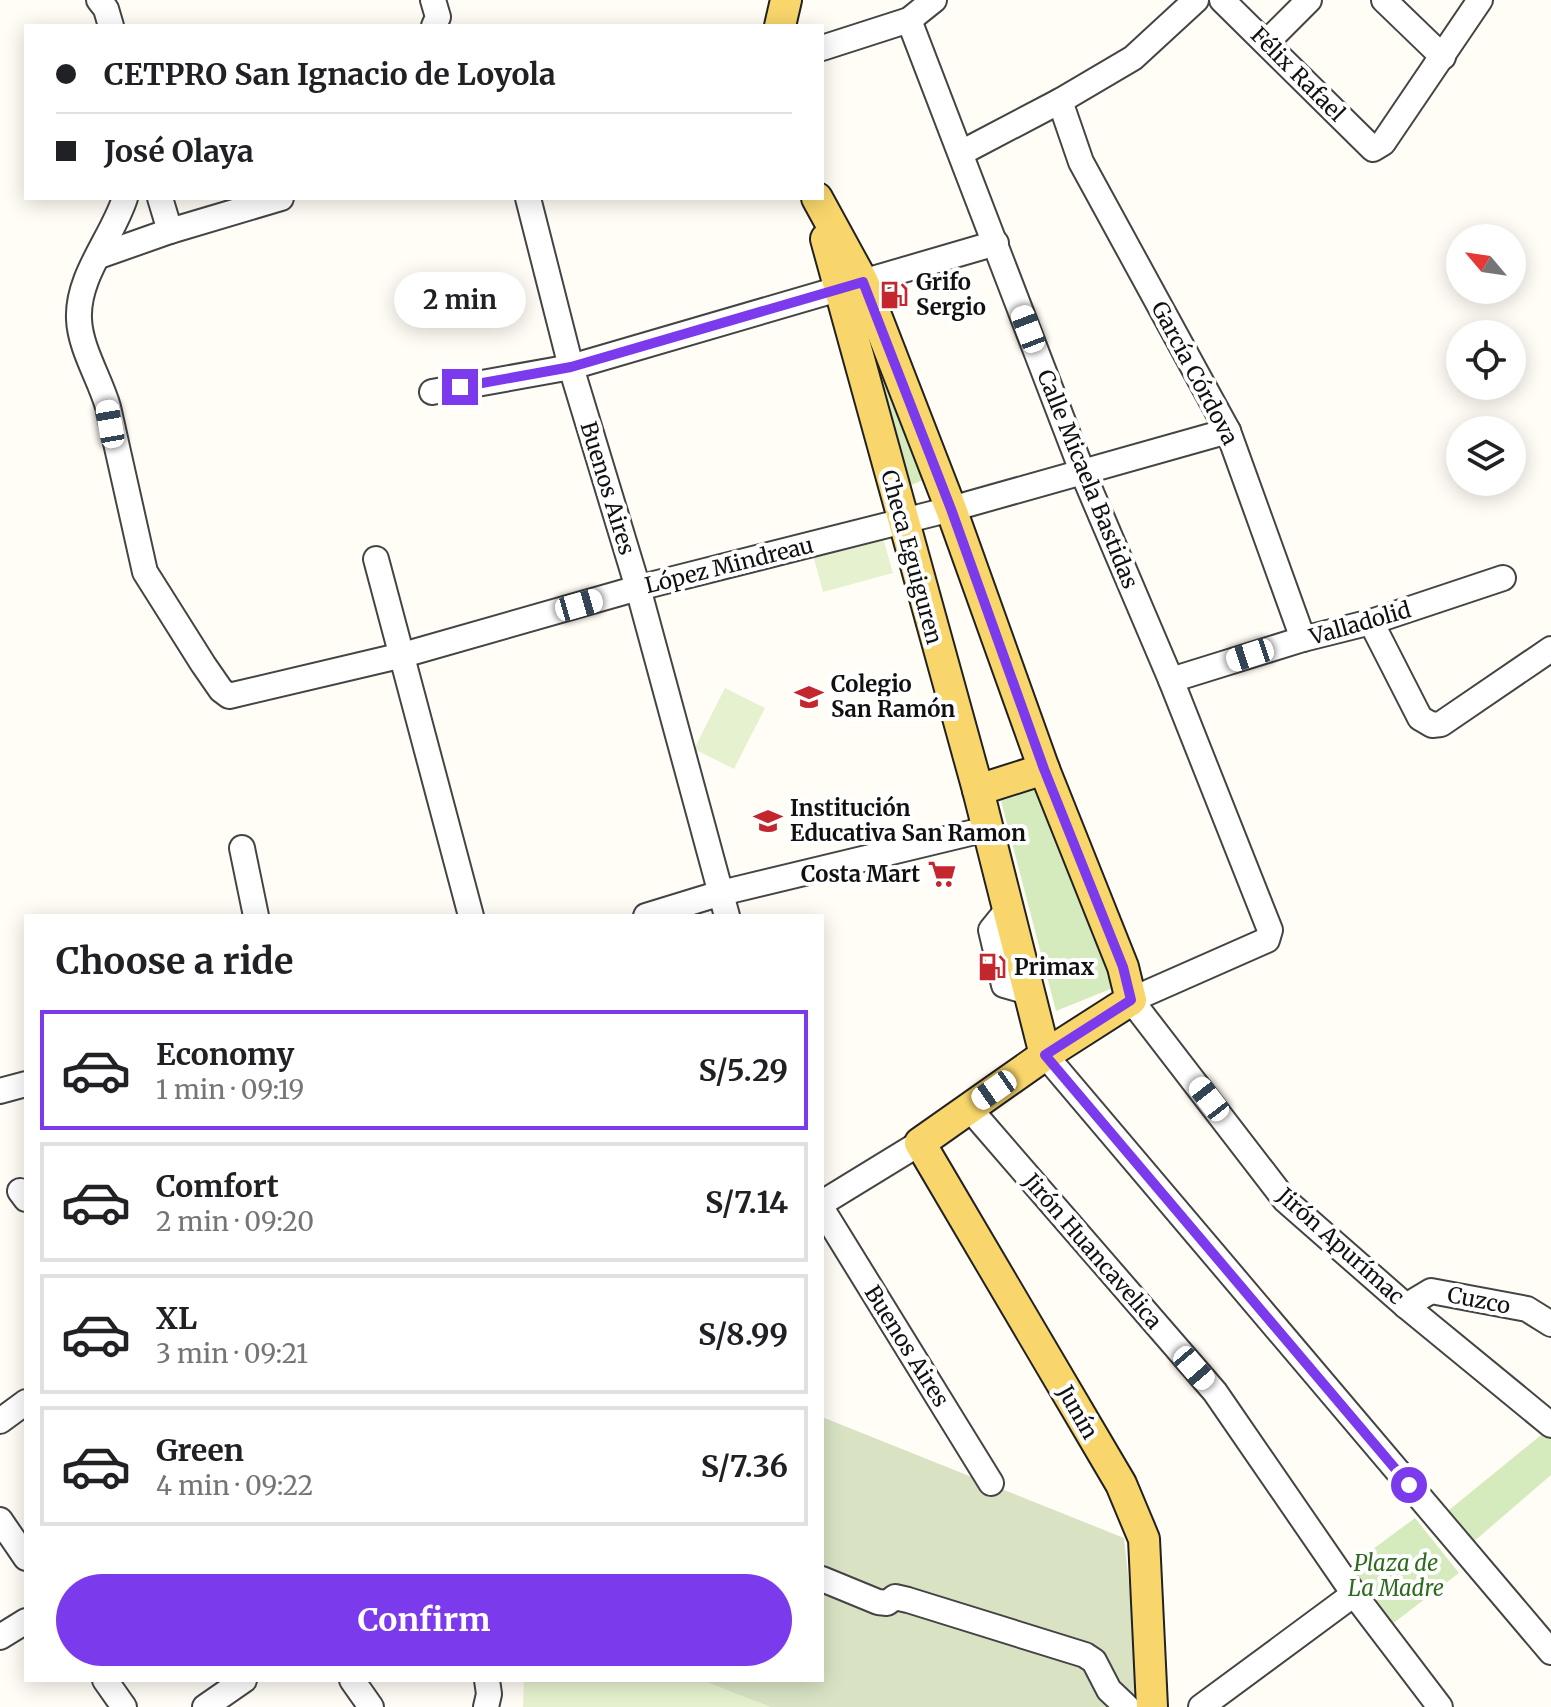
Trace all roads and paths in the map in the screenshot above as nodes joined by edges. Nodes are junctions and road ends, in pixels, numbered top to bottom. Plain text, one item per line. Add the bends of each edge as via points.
1 (433, 0) edge
2 (786, 0) edge
3 (934, 0) edge
4 (1196, 0) edge
5 (1222, 0) edge
6 (1309, 0) edge
7 (1384, 0) edge
8 (1480, 0) edge
9 (909, 20) junction
10 (435, 24) edge
11 (780, 24) edge
12 (1267, 42) junction
13 (824, 47) edge
14 (1443, 57) junction
15 (1060, 101) junction
16 (961, 153) junction
17 (124, 200) edge
18 (161, 200) edge
19 (274, 200) edge
20 (529, 200) edge
21 (817, 200) edge
22 (170, 231) junction
23 (996, 243) junction
24 (99, 256) junction
25 (851, 285) junction
26 (571, 367) junction
27 (432, 392) dead end
28 (1228, 431) junction
29 (1082, 471) junction
30 (951, 509) junction
31 (902, 521) junction
32 (376, 559) dead end
33 (1503, 578) dead end
34 (638, 588) junction
35 (1371, 622) junction
36 (1303, 639) junction
37 (1551, 649) edge
38 (403, 655) junction
39 (1171, 680) junction
40 (1044, 769) junction
41 (978, 790) junction
42 (987, 829) junction
43 (242, 848) dead end
44 (724, 905) edge
45 (256, 914) edge
46 (470, 914) edge
47 (660, 914) edge
48 (1131, 1000) junction
49 (1045, 1055) junction
50 (24, 1085) edge
51 (0, 1091) edge
52 (969, 1108) junction
53 (920, 1143) junction
54 (824, 1202) edge
55 (824, 1212) edge
56 (1406, 1306) junction
57 (1551, 1324) edge
58 (24, 1403) edge
59 (0, 1421) edge
60 (1551, 1425) edge
61 (991, 1483) dead end
62 (0, 1520) edge
63 (24, 1555) edge
64 (824, 1580) edge
65 (1354, 1594) junction
66 (24, 1622) edge
67 (0, 1637) edge
68 (1551, 1652) edge
69 (106, 1682) edge
70 (241, 1682) edge
71 (353, 1682) edge
72 (487, 1682) edge
73 (124, 1707) edge
74 (205, 1707) edge
75 (371, 1707) edge
76 (486, 1707) edge
77 (1127, 1707) edge
78 (1152, 1707) edge
79 (1201, 1707) edge
80 (1440, 1707) edge

1 - 10 street
2 - 11 main road
3 - 9 street
4 - 15 street via 1133,58
5 - 12 street, Félix Rafael
6 - 12 street
7 - 14 street
8 - 14 street
9 - 13 street
9 - 16 street, Calle Micaela Bastidas
12 - 14 street, Félix Rafael via 1373,149 1383,143
15 - 16 street
15 - 28 street, García Córdova via 1081,162
16 - 23 street, Calle Micaela Bastidas
17 - 24 street
18 - 22 street
19 - 22 street
20 - 26 street, Buenos Aires
21 - 25 main road, Checa Eguiguren
22 - 24 street
23 - 25 street
23 - 29 street, Calle Micaela Bastidas
24 - 38 street, López Mindreau via 82,288 79,319 108,407 139,553 145,572 221,690 229,696
25 - 26 street
25 - 30 main road
25 - 31 main road, Checa Eguiguren
26 - 27 street
26 - 34 street, Buenos Aires
28 - 29 street, López Mindreau
28 - 36 street, García Córdova
29 - 30 street, López Mindreau
29 - 39 street, Calle Micaela Bastidas
30 - 31 street, López Mindreau
30 - 40 main road
31 - 34 street, López Mindreau
31 - 41 main road, Checa Eguiguren
32 - 38 street
33 - 35 street, Valladolid
34 - 38 street, López Mindreau
34 - 44 street, Buenos Aires
35 - 36 street, Valladolid
35 - 37 street via 1420,718 1432,725 1441,724
36 - 39 street, Valladolid
38 - 46 street
39 - 48 street, Calle Micaela Bastidas via 1270,935
40 - 41 main road
40 - 48 main road via 1123,967
41 - 42 main road, Checa Eguiguren
42 - 44 street
42 - 49 main road, Checa Eguiguren
43 - 45 street
44 - 47 street
48 - 49 main road
48 - 56 street, Jirón Apurímac via 1285,1200
49 - 52 main road
49 - 68 street
50 - 51 street
52 - 53 main road
52 - 65 street, Jirón Huancavelica via 1215,1392
53 - 54 street
53 - 78 main road, Junín via 1121,1484 1144,1539
55 - 61 street, Buenos Aires
56 - 57 street, Cuzco via 1431,1291 1527,1309
56 - 60 street, Jirón Apurímac
58 - 59 street
62 - 63 street
64 - 77 street via 878,1602 908,1600 1085,1655
65 - 79 street
65 - 80 street, Jirón Huancavelica
66 - 67 street
69 - 73 street
70 - 74 street
71 - 75 street
72 - 76 street

